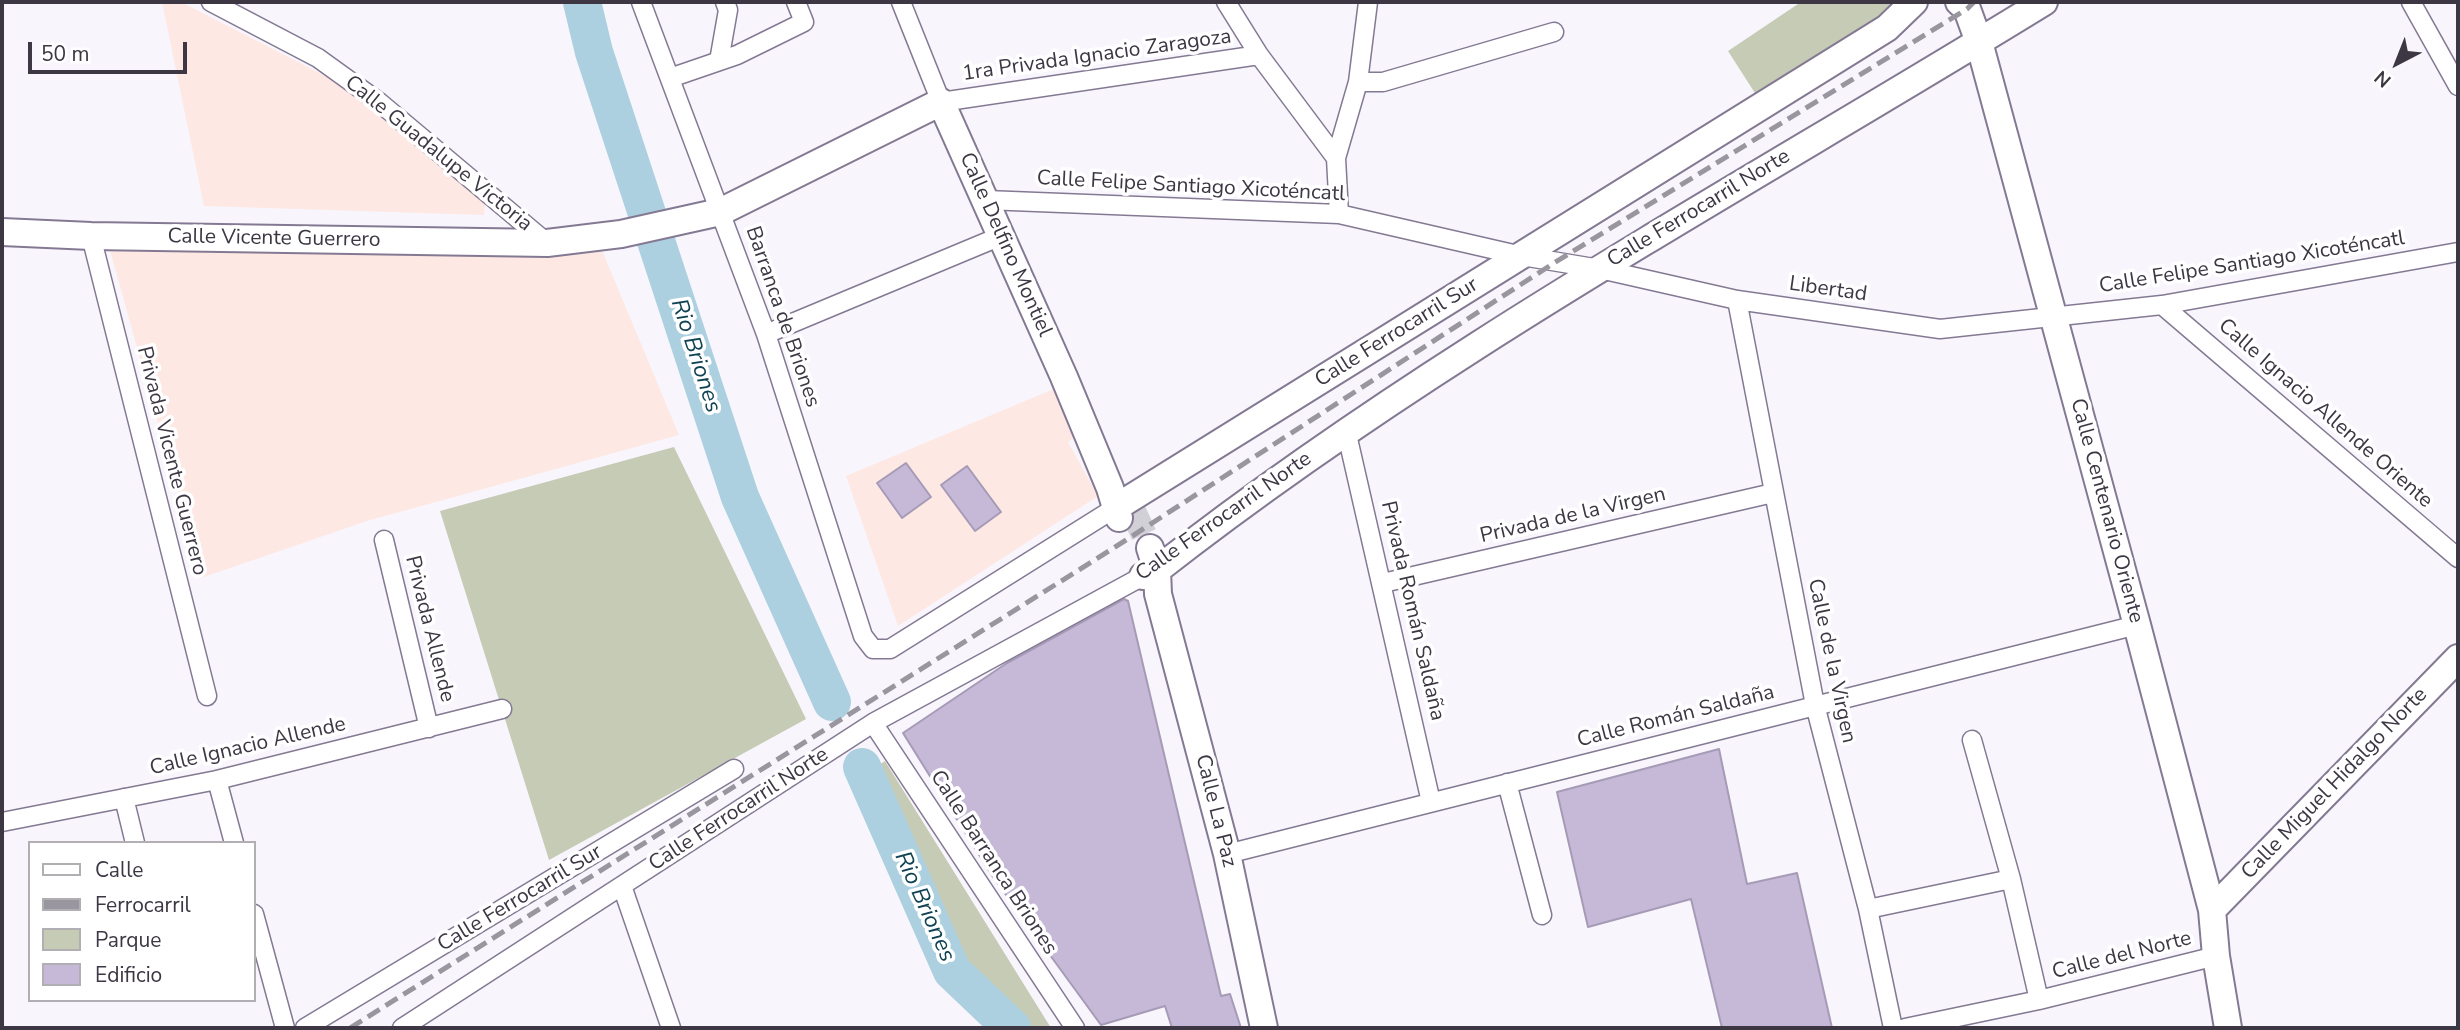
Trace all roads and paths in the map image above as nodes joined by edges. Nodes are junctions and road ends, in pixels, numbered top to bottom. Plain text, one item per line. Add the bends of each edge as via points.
1 (211, 2) edge
2 (641, 2) edge
3 (725, 2) edge
4 (796, 2) edge
5 (901, 2) edge
6 (1226, 2) edge
7 (1368, 2) edge
8 (1914, 2) edge
9 (1959, 2) edge
10 (2044, 2) edge
11 (2411, 2) edge
12 (1554, 32) dead end
13 (1979, 42) junction
14 (1259, 55) junction
15 (719, 61) junction
16 (670, 78) junction
17 (1357, 82) junction
18 (2458, 86) edge
19 (941, 102) junction
20 (1336, 158) junction
21 (986, 200) junction
22 (720, 212) junction
23 (1339, 214) junction
24 (2, 232) edge
25 (91, 236) junction
26 (1001, 236) junction
27 (547, 243) junction
28 (2458, 252) edge
29 (1522, 256) junction
30 (1600, 269) junction
31 (1737, 300) junction
32 (2162, 305) junction
33 (2053, 317) junction
34 (766, 334) junction
35 (1346, 430) junction
36 (1773, 493) junction
37 (1120, 505) junction
38 (384, 540) dead end
39 (2458, 558) edge
40 (1149, 568) junction
41 (1383, 583) junction
42 (2137, 625) junction
43 (873, 649) joint
44 (2458, 658) edge
45 (207, 696) dead end
46 (1815, 705) junction
47 (502, 709) dead end
48 (873, 723) junction
49 (429, 728) junction
50 (1972, 740) dead end
51 (734, 769) dead end
52 (216, 780) junction
53 (1507, 783) junction
54 (124, 798) junction
55 (1431, 802) junction
56 (2, 822) edge
57 (135, 841) edge
58 (233, 841) edge
59 (1227, 854) junction
60 (2011, 879) junction
61 (622, 886) junction
62 (1868, 909) junction
63 (2211, 911) junction
64 (1542, 915) dead end
65 (256, 921) edge
66 (2216, 956) junction
67 (2039, 1000) junction
68 (285, 1028) edge
69 (305, 1028) edge
70 (402, 1028) edge
71 (671, 1028) edge
72 (1075, 1028) edge
73 (1264, 1028) edge
74 (1894, 1028) edge
75 (1905, 1028) edge
76 (2228, 1028) edge

1 - 27 street, Calle Guadalupe Victoria via 318,58 379,102
2 - 16 street, Barranca de Briones
3 - 15 street via 728,10
4 - 15 street via 804,22
5 - 19 street, Calle Delfino Montiel
6 - 14 street
7 - 17 street
8 - 29 main road, Calle Ferrocarril Sur via 1887,28
9 - 13 main road, Calle Centenario Oriente via 1967,9
10 - 13 main road, Calle Ferrocarril Norte
11 - 18 street
12 - 17 street via 1383,82
13 - 30 main road, Calle Ferrocarril Norte
13 - 33 main road, Calle Centenario Oriente
14 - 19 street, 1ra Privada Ignacio Zaragoza
14 - 20 street
15 - 16 street
16 - 22 street, Barranca de Briones
17 - 20 street
19 - 21 main road, Calle Delfino Montiel
19 - 22 main road, Calle Guadalupe Victoria
20 - 23 street
21 - 23 street, Calle Felipe Santiago Xicoténcatl
21 - 26 main road, Calle Delfino Montiel
22 - 27 main road, Calle Guadalupe Victoria via 621,234
22 - 34 street, Barranca de Briones
23 - 29 street, Calle Felipe Santiago Xicoténcatl
24 - 25 main road, Calle Vicente Guerrero
25 - 27 main road, Calle Vicente Guerrero
25 - 45 street, Privada Vicente Guerrero
26 - 34 street
26 - 37 main road, Calle Delfino Montiel
28 - 32 street, Calle Felipe Santiago Xicoténcatl
29 - 30 street, Calle Felipe Santiago Xicoténcatl
29 - 37 main road, Calle Ferrocarril Sur
30 - 31 street, Libertad
30 - 35 main road, Calle Ferrocarril Norte
31 - 33 street, Libertad via 1940,329
31 - 36 street, Calle de la Virgen
32 - 33 street, Calle Felipe Santiago Xicoténcatl
32 - 39 street, Calle Ignacio Allende Oriente
33 - 42 main road, Calle Centenario Oriente
34 - 43 street, Barranca de Briones via 863,636
35 - 40 main road, Calle Ferrocarril Norte
35 - 41 street, Privada Román Saldaña
36 - 41 street, Privada de la Virgen
36 - 46 street, Calle de la Virgen
37 - 43 street, Calle Ferrocarril Sur via 890,649
38 - 49 street, Privada Allende
40 - 48 street, Calle Ferrocarril Norte
40 - 59 main road, Calle La Paz
41 - 55 street, Privada Román Saldaña
42 - 46 street, Calle Román Saldaña
42 - 63 main road, Calle Centenario Oriente
44 - 63 main road, Calle Miguel Hidalgo Norte
46 - 53 street, Calle Román Saldaña
46 - 62 street, Calle de la Virgen
47 - 49 street, Calle Ignacio Allende
48 - 61 street, Calle Ferrocarril Norte
48 - 72 street, Calle Barranca Briones
49 - 52 street, Calle Ignacio Allende
50 - 60 street, Calle del Norte
51 - 69 street, Calle Ferrocarril Sur
52 - 54 street, Calle Ignacio Allende
52 - 58 street
53 - 55 street, Calle Román Saldaña
53 - 64 street
54 - 56 street, Calle Ignacio Allende
54 - 57 street
55 - 59 street, Calle Román Saldaña
59 - 73 main road, Calle La Paz
60 - 62 street
60 - 67 street, Calle del Norte
61 - 70 street, Calle Ferrocarril Norte
61 - 71 street
62 - 74 street, Calle de la Virgen
63 - 66 main road, Calle Centenario Oriente
65 - 68 street
66 - 67 street, Calle del Norte
66 - 76 main road, Calle Centenario Oriente
67 - 75 street, Calle del Norte

